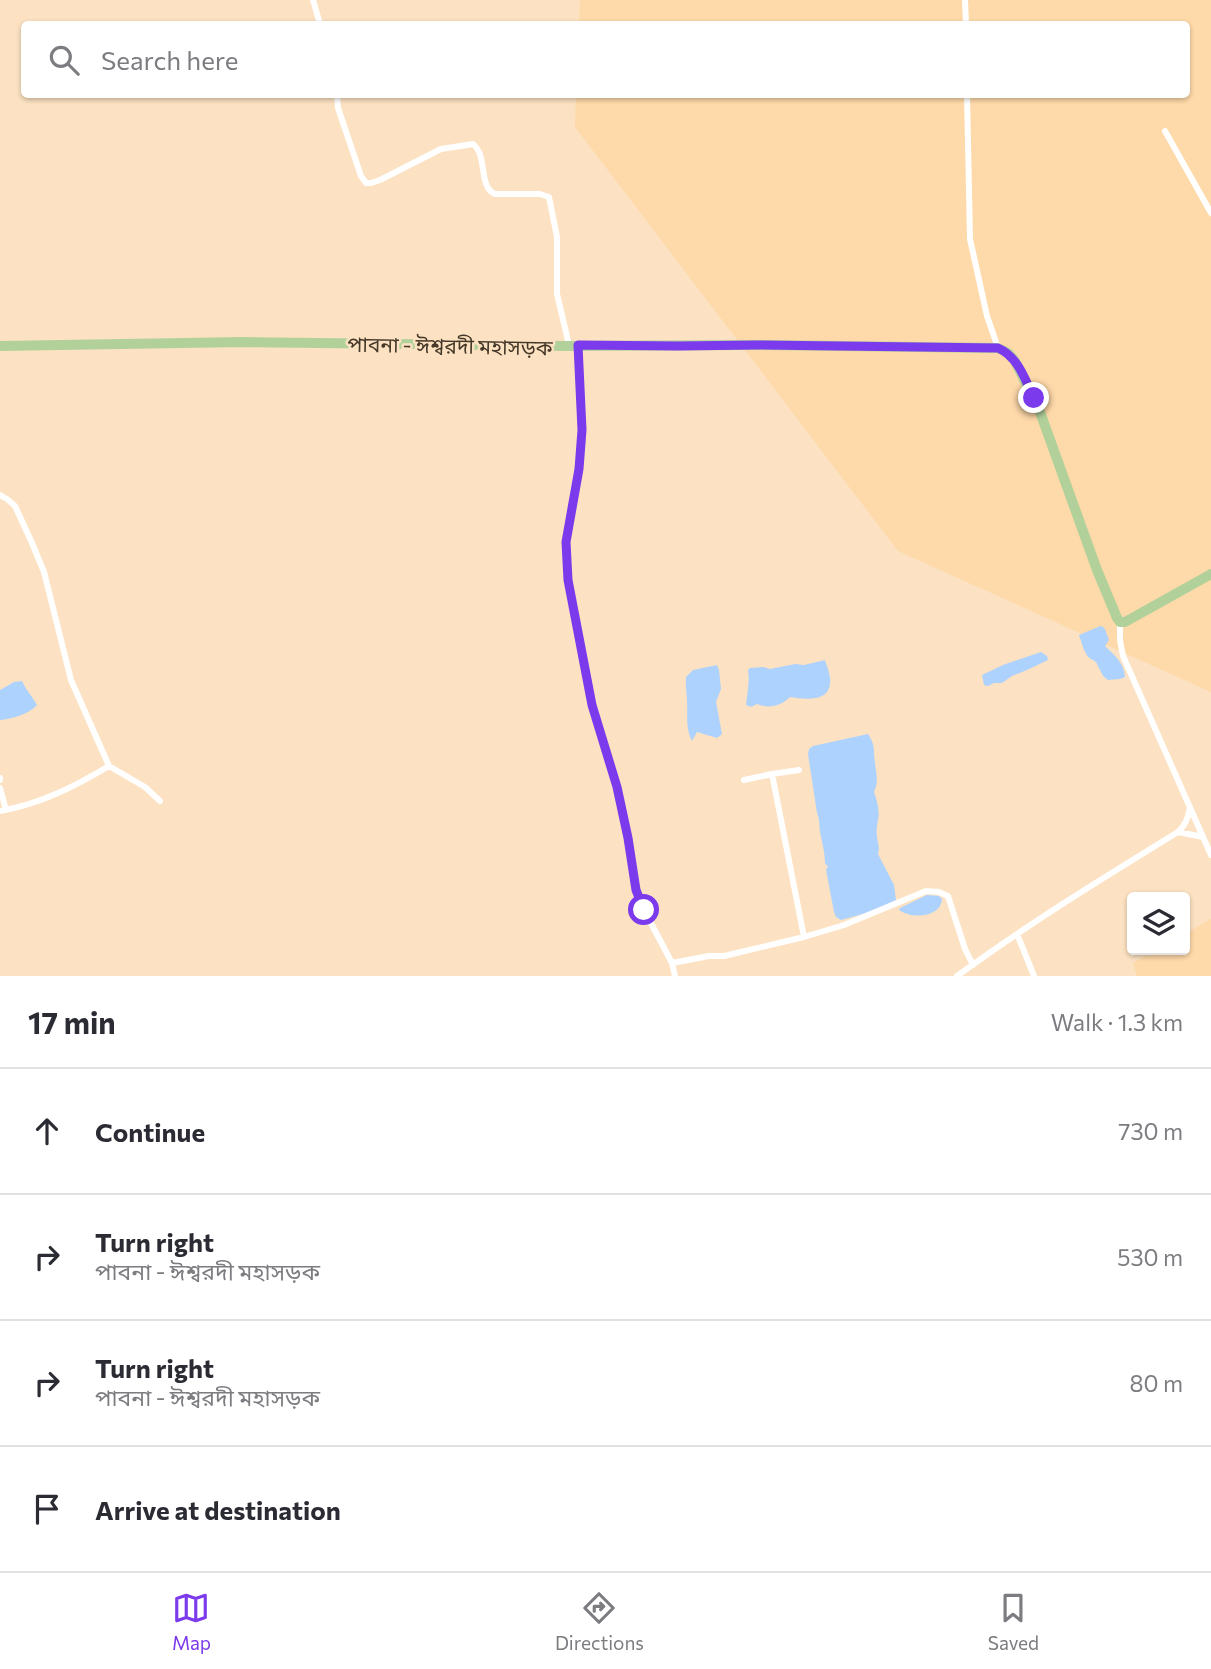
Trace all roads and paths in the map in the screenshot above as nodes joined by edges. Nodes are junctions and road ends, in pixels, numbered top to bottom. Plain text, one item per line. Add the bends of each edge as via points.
1 (313, 0) edge
2 (965, 0) edge
3 (319, 21) edge
4 (966, 21) edge
5 (337, 98) edge
6 (967, 98) edge
7 (1165, 131) dead end
8 (1211, 213) edge
9 (572, 343) junction
10 (0, 346) edge
11 (998, 348) junction
12 (0, 495) edge
13 (1211, 575) edge
14 (1120, 622) junction
15 (109, 766) junction
16 (799, 770) dead end
17 (772, 774) junction
18 (744, 780) dead end
19 (0, 788) edge
20 (160, 801) dead end
21 (1190, 807) junction
22 (3, 810) edge
23 (1178, 832) junction
24 (1203, 836) junction
25 (1211, 855) edge
26 (1017, 933) junction
27 (804, 937) junction
28 (672, 963) junction
29 (973, 965) junction
30 (675, 976) edge
31 (957, 976) edge
32 (1034, 976) edge

1 - 3 street
2 - 4 street
5 - 9 street via 366,183 441,149 473,144 479,150 490,192 549,197 557,237 560,310
6 - 11 street via 970,239
7 - 8 street
9 - 10 main road, পাবনা - ঈশ্বরদী মহাসড়ক
9 - 11 main road, পাবনা - ঈশ্বরদী মহাসড়ক
9 - 28 street via 582,430 566,542 568,580 592,705 617,787 636,890
11 - 14 main road via 1015,361 1040,412
12 - 15 street via 15,506 44,572 71,680
13 - 14 main road
14 - 21 street via 1123,656
15 - 20 street
15 - 22 street via 65,792
16 - 17 street
17 - 18 street
17 - 27 street
19 - 22 street
21 - 23 street
21 - 24 street
23 - 24 street
23 - 26 street
24 - 25 street
26 - 29 street
26 - 32 street
27 - 28 street
27 - 29 street via 919,893 934,892 948,896
28 - 30 street
29 - 31 street

